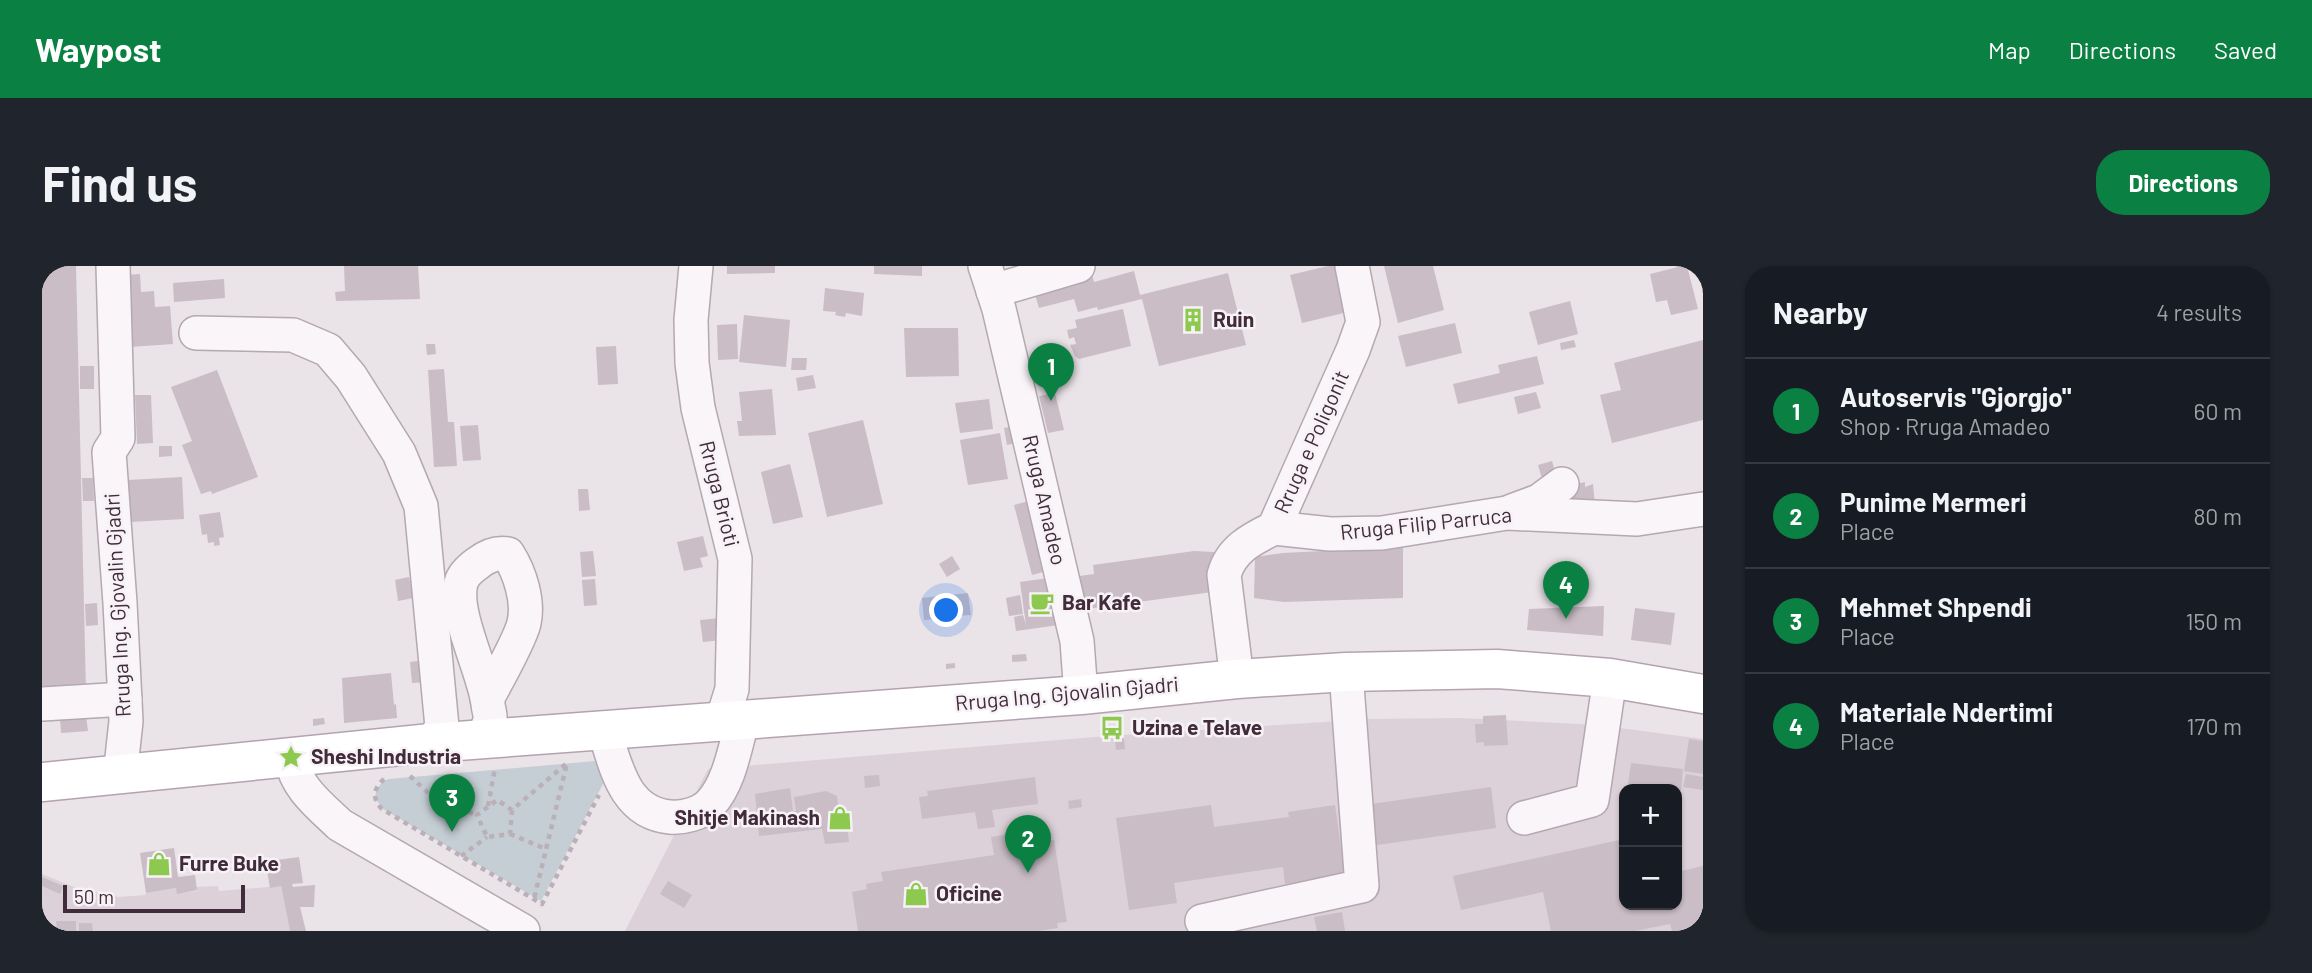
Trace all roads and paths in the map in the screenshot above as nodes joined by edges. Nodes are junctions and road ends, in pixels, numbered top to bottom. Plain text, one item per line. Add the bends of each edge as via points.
1 (113, 266) edge
2 (696, 266) edge
3 (1078, 266) edge
4 (1352, 266) edge
5 (989, 278) edge
6 (196, 333) dead end
7 (1562, 484) dead end
8 (1703, 509) edge
9 (1507, 513) junction
10 (1275, 528) junction
11 (1346, 672) junction
12 (1610, 678) junction
13 (1237, 680) junction
14 (1703, 694) edge
15 (1081, 695) junction
16 (125, 699) junction
17 (487, 699) dead end
18 (42, 704) edge
19 (732, 720) junction
20 (604, 730) junction
21 (291, 757) junction
22 (427, 759) junction
23 (486, 759) junction
24 (556, 762) dead end
25 (567, 763) junction
26 (507, 766) dead end
27 (410, 775) junction
28 (120, 776) junction
29 (399, 776) dead end
30 (388, 777) dead end
31 (42, 782) edge
32 (600, 794) dead end
33 (488, 807) junction
34 (513, 810) junction
35 (477, 815) junction
36 (1524, 818) dead end
37 (510, 834) junction
38 (487, 837) junction
39 (546, 849) junction
40 (461, 856) junction
41 (534, 899) junction
42 (1202, 921) dead end
43 (523, 931) edge

1 - 16 street, Rruga Ing. Gjovalin Gjadri via 118,438 108,452
2 - 19 street, Rruga Brioti via 692,363 698,408 735,559
3 - 5 street
4 - 10 street, Rruga e Poligonit via 1363,322
5 - 15 street, Rruga Amadeo via 1077,641
6 - 22 street via 293,335 328,350 352,377 399,453 421,506 442,727
7 - 9 street via 1539,501
8 - 9 street, Rruga Filip Parruca via 1637,519
9 - 10 street, Rruga Filip Parruca via 1382,533
10 - 13 street, Rruga e Poligonit via 1246,542 1227,563 1224,575
11 - 12 main road, Rruga Ing. Gjovalin Gjadri via 1497,669
11 - 13 main road, Rruga Ing. Gjovalin Gjadri
11 - 42 street via 1362,886
12 - 14 main road, Rruga Ing. Gjovalin Gjadri
12 - 36 street via 1592,800
13 - 15 main road, Rruga Ing. Gjovalin Gjadri
15 - 19 main road, Rruga Ing. Gjovalin Gjadri
16 - 18 street
16 - 28 street, Rruga Ing. Gjovalin Gjadri
17 - 23 street
19 - 20 main road, Rruga Ing. Gjovalin Gjadri
19 - 20 street, Rruga Brioti via 724,781 710,804 676,817 650,813 632,800 621,783
20 - 23 main road, Rruga Ing. Gjovalin Gjadri
21 - 22 main road, Rruga Ing. Gjovalin Gjadri
21 - 28 main road, Rruga Ing. Gjovalin Gjadri
21 - 43 street via 300,784 340,825
22 - 23 main road, Rruga Ing. Gjovalin Gjadri
22 - 27 path
23 - 26 path
23 - 33 path
24 - 25 path
25 - 34 path
25 - 39 path
27 - 29 path
27 - 35 path via 437,801
28 - 31 main road, Rruga Ing. Gjovalin Gjadri
30 - 40 path via 374,790 378,806
32 - 41 path via 542,904
33 - 34 path via 497,800
33 - 35 path
34 - 37 path
35 - 38 path
37 - 38 path
37 - 39 path
38 - 40 path
39 - 41 path
40 - 41 path

